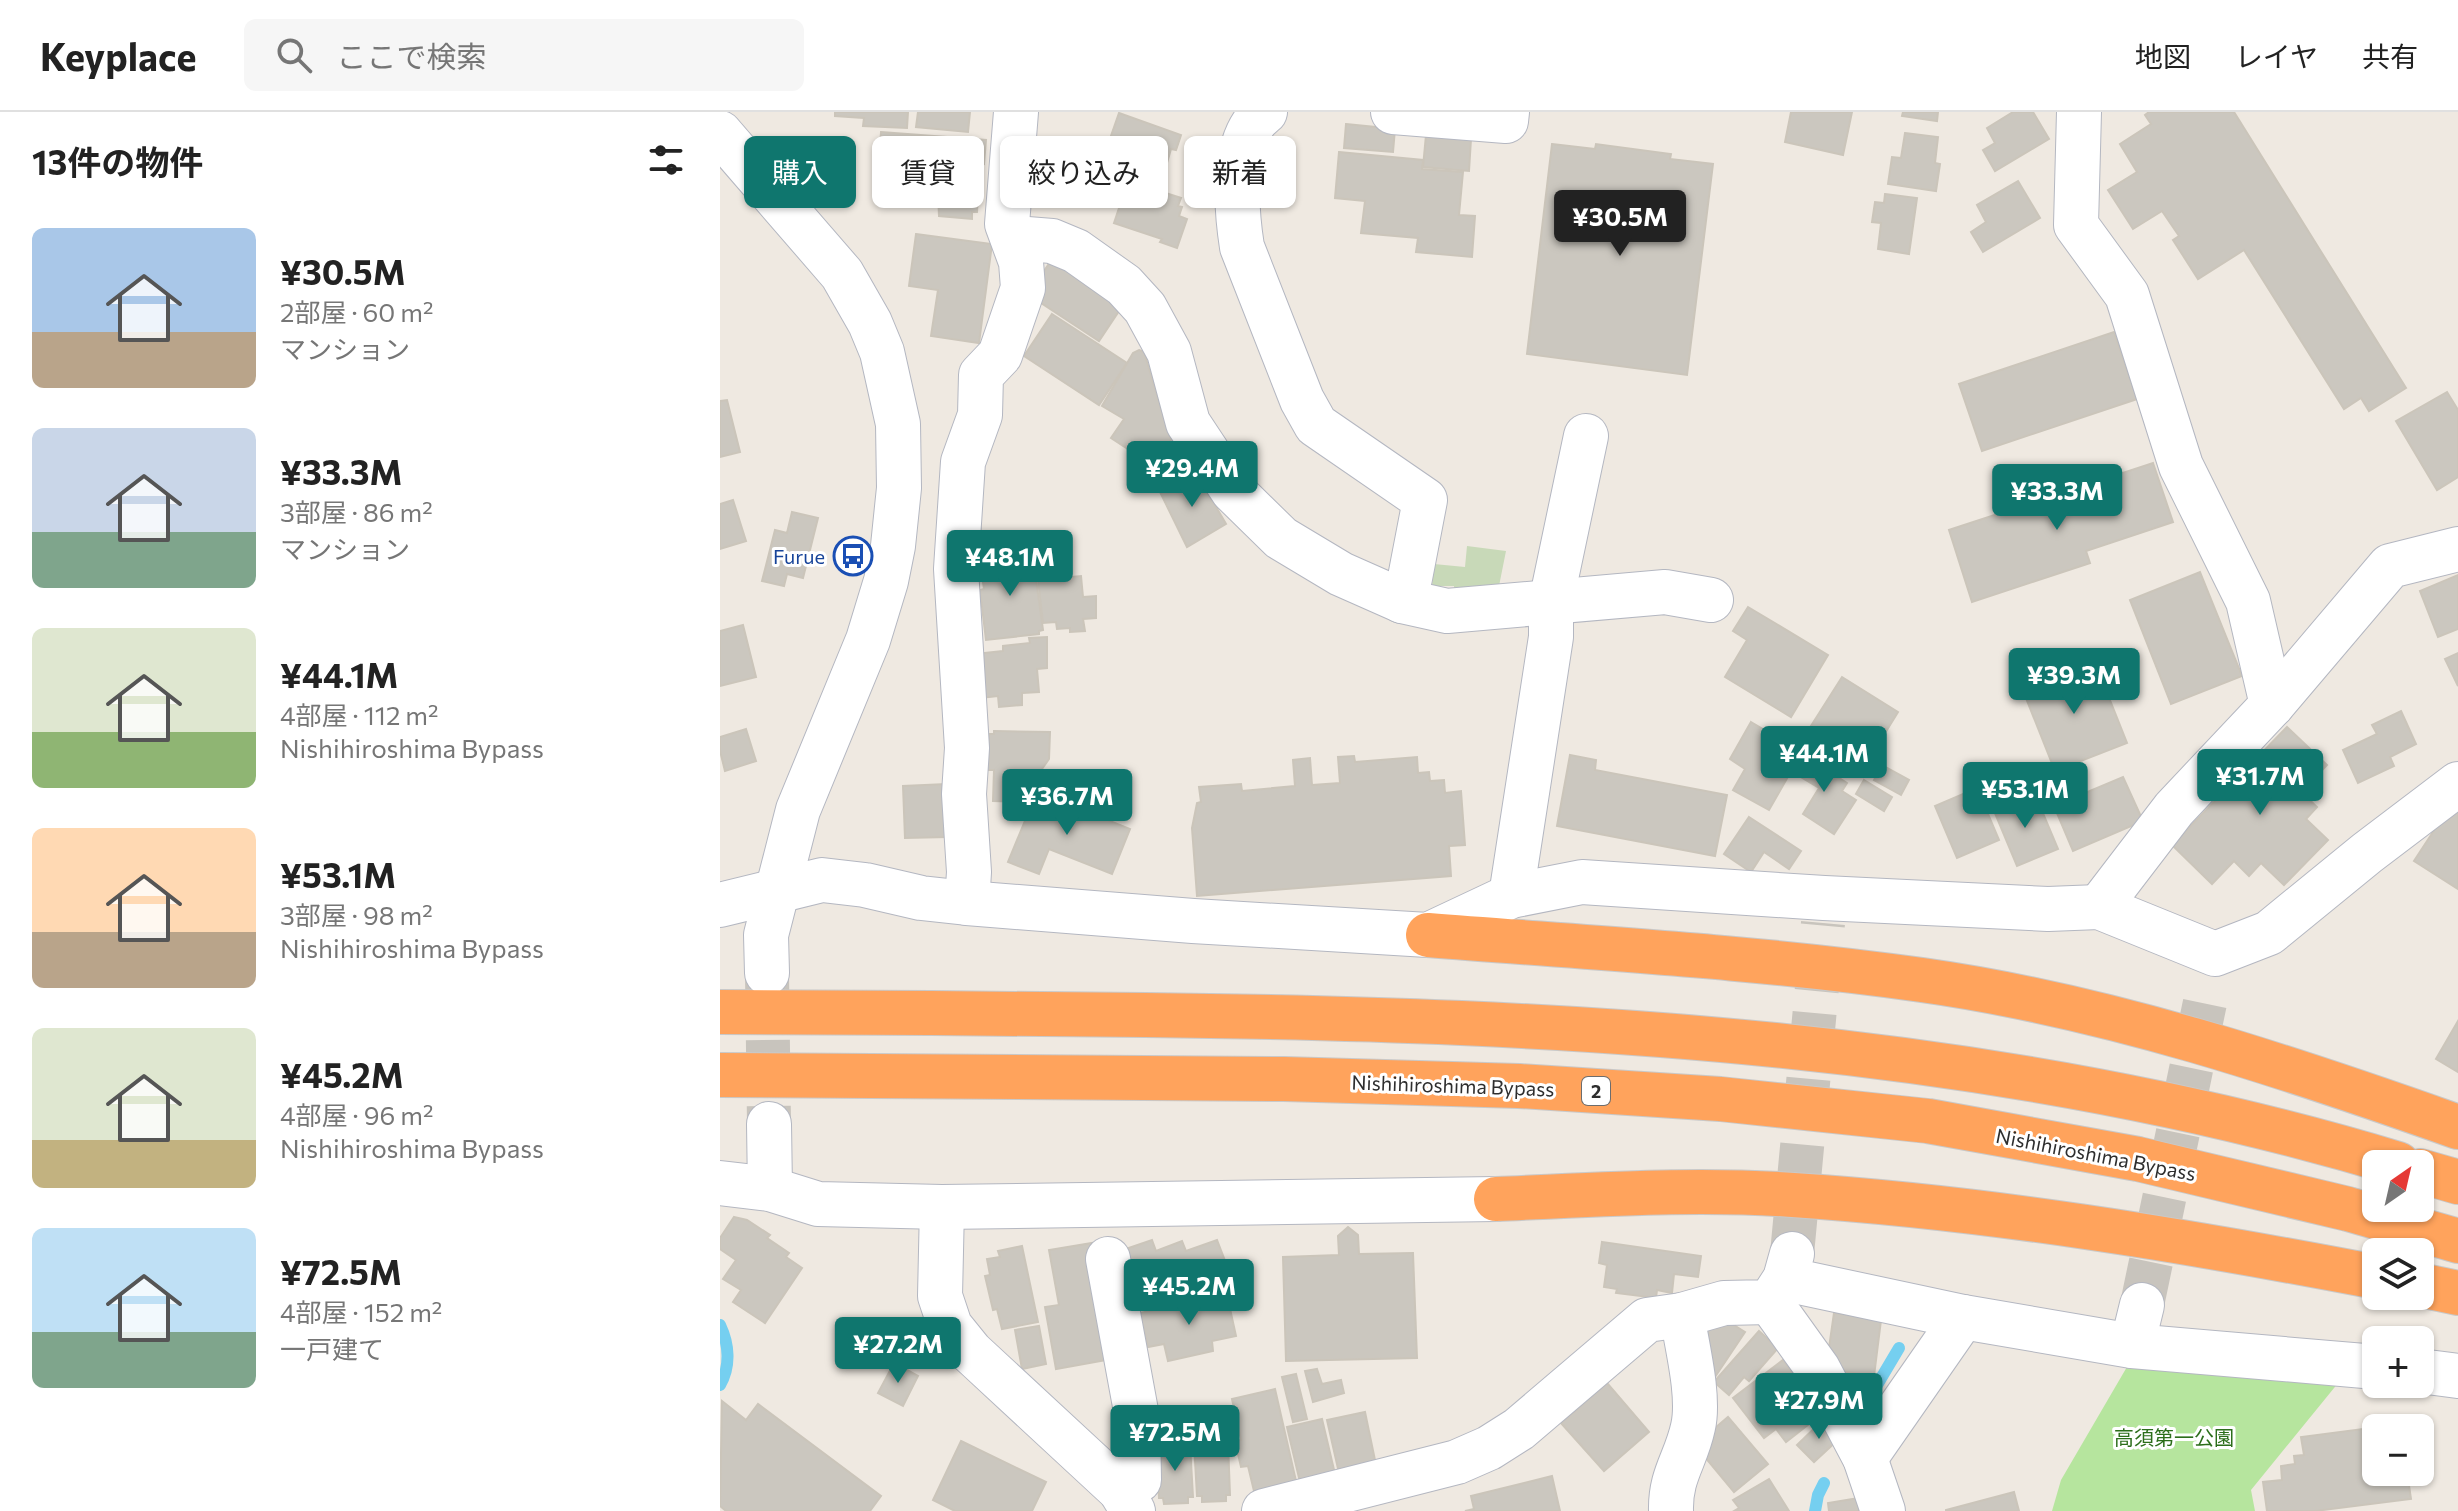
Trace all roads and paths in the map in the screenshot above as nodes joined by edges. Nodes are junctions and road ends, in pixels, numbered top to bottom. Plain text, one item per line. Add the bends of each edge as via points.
1 (1016, 112) edge
2 (1265, 112) edge
3 (1393, 112) edge
4 (1507, 112) edge
5 (2079, 112) edge
6 (720, 133) edge
7 (1014, 238) junction
8 (1586, 436) dead end
9 (2458, 549) edge
10 (1711, 600) dead end
11 (1402, 601) junction
12 (1551, 602) junction
13 (2272, 705) junction
14 (2458, 784) edge
15 (778, 892) junction
16 (1511, 896) junction
17 (967, 903) junction
18 (720, 905) edge
19 (2099, 907) junction
20 (1428, 935) junction
21 (767, 973) tunnel mouth
22 (720, 1012) edge
23 (720, 1075) edge
24 (769, 1124) tunnel mouth
25 (2458, 1127) edge
26 (2362, 1153) edge
27 (2434, 1175) edge
28 (2458, 1182) edge
29 (720, 1183) edge
30 (770, 1189) junction
31 (1496, 1199) joint
32 (942, 1207) junction
33 (2458, 1241) edge
34 (1108, 1259) dead end
35 (2362, 1274) edge
36 (1782, 1279) junction
37 (2434, 1288) edge
38 (2458, 1293) edge
39 (1682, 1315) junction
40 (1963, 1317) junction
41 (2362, 1365) edge
42 (2434, 1373) edge
43 (2458, 1376) edge
44 (1865, 1458) junction
45 (1126, 1501) edge
46 (1264, 1511) edge
47 (1671, 1511) edge
48 (1883, 1511) edge

1 - 7 street via 1007,224
2 - 11 street via 1252,123 1241,145 1242,247 1316,425 1425,500
3 - 4 street via 1506,121
5 - 13 street via 2076,225 2127,295 2181,466 2248,601
6 - 15 street via 842,274 882,352 898,424 899,488 886,581 868,640 798,810
7 - 11 street via 1052,241 1076,251 1124,285 1145,308 1169,352 1188,423 1233,491 1281,538 1341,574
7 - 17 street via 1023,288 1000,355 981,375 980,415 963,462 956,569 967,748
8 - 12 street
9 - 13 street via 2390,566
10 - 12 street via 1665,592
11 - 12 street via 1447,611
12 - 16 street via 1551,637
13 - 19 street via 2174,809
14 - 19 street via 2269,933 2211,971
15 - 17 street via 822,880
15 - 18 street
15 - 21 street via 766,935
16 - 19 street via 1582,882 1824,910
16 - 20 street
17 - 20 street
20 - 25 highway via 1774,962 1924,980 2072,1009 2219,1046
22 - 26 highway via 1288,1017 1735,1039 1942,1065 2145,1100
23 - 33 highway, Nishihiroshima Bypass / 2 via 1284,1079 1720,1099 1928,1121 2138,1159
24 - 30 street
27 - 28 highway
29 - 30 street
30 - 32 street via 818,1204
31 - 32 street
31 - 35 highway via 1654,1192 1790,1194 1974,1210
32 - 45 street via 940,1296 950,1326
34 - 45 street via 1138,1422 1139,1480
36 - 39 street
36 - 40 street
36 - 44 street via 1818,1369
37 - 38 highway
39 - 46 street via 1647,1320 1519,1429 1489,1448 1457,1462
39 - 47 street via 1694,1425 1671,1489
40 - 41 street via 2137,1325
40 - 44 street
42 - 43 street
44 - 48 street

